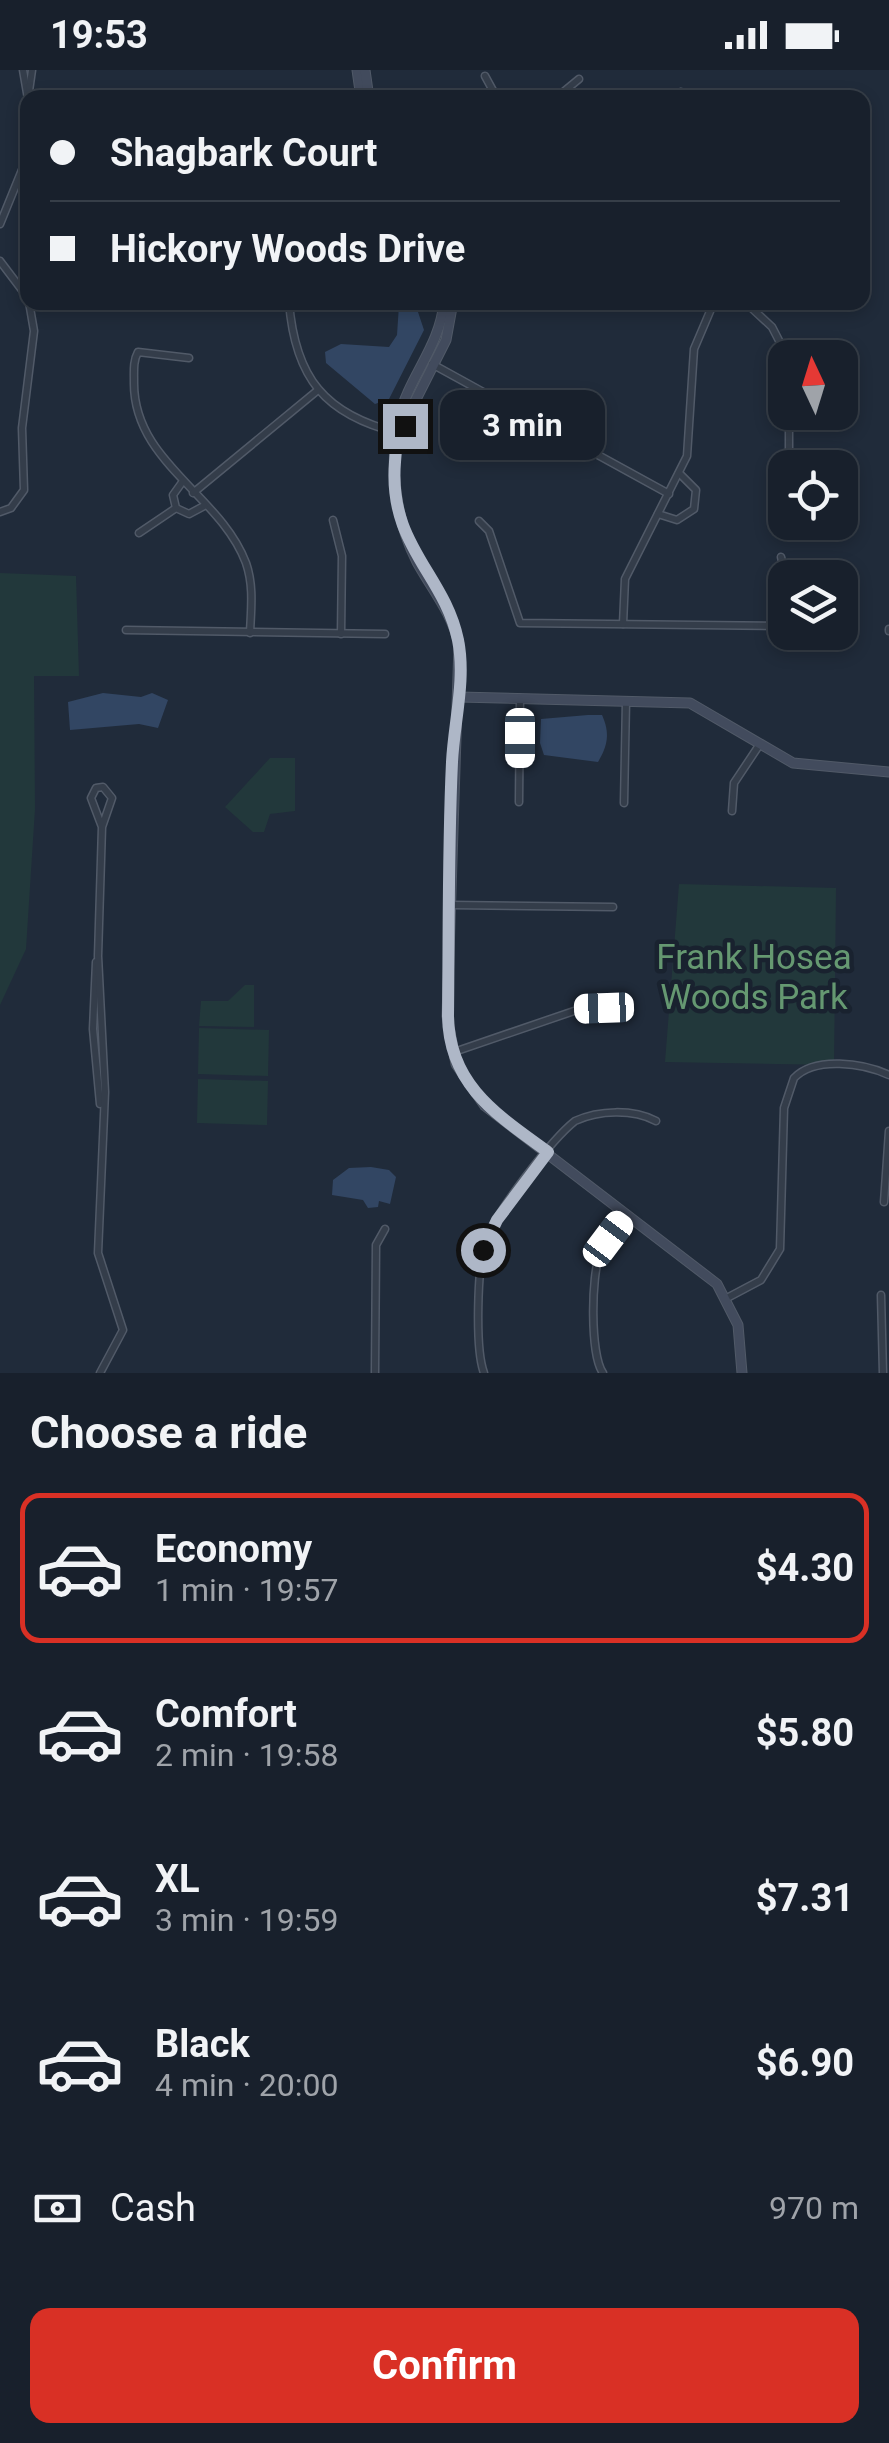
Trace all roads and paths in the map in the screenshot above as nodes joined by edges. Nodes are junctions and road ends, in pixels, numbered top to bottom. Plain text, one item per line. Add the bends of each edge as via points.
1 (485, 76) dead end
2 (578, 79) dead end
3 (493, 90) edge
4 (565, 90) edge
5 (20, 175) edge
6 (0, 224) edge
7 (0, 261) edge
8 (20, 289) edge
9 (30, 310) edge
10 (290, 310) edge
11 (442, 310) edge
12 (452, 310) edge
13 (711, 310) edge
14 (754, 310) edge
15 (779, 340) edge
16 (189, 358) dead end
17 (430, 363) junction
18 (318, 390) junction
19 (399, 432) junction
20 (680, 474) junction
21 (183, 481) junction
22 (193, 493) junction
23 (669, 494) junction
24 (204, 506) junction
25 (176, 508) junction
26 (0, 512) edge
27 (658, 514) junction
28 (333, 520) dead end
29 (480, 521) dead end
30 (140, 533) dead end
31 (623, 624) junction
32 (768, 626) edge
33 (126, 630) dead end
34 (250, 632) junction
35 (341, 634) junction
36 (385, 634) dead end
37 (459, 697) junction
38 (520, 697) junction
39 (626, 700) junction
40 (760, 744) junction
41 (889, 772) edge
42 (519, 802) dead end
43 (624, 803) dead end
44 (732, 811) dead end
45 (102, 827) junction
46 (450, 905) junction
47 (613, 906) dead end
48 (604, 1008) dead end
49 (453, 1053) junction
50 (889, 1074) edge
51 (656, 1121) dead end
52 (889, 1132) edge
53 (548, 1152) junction
54 (884, 1202) dead end
55 (628, 1212) junction
56 (385, 1228) dead end
57 (880, 1295) dead end
58 (727, 1298) junction
59 (100, 1373) edge
60 (375, 1373) edge
61 (484, 1373) edge
62 (603, 1373) edge
63 (742, 1373) edge
64 (883, 1373) edge

1 - 3 street
2 - 4 street
5 - 6 street
7 - 8 street
9 - 26 street via 24,490
10 - 18 street via 295,347
11 - 17 street
12 - 17 street via 446,340
13 - 20 street via 694,348 689,447
14 - 15 street
16 - 21 street via 138,352 134,360 138,421
17 - 19 street
17 - 23 street
18 - 19 street via 353,418
18 - 22 street
19 - 37 street via 398,510 454,624
20 - 23 street
20 - 27 street via 696,490 694,509 678,520
21 - 22 street
21 - 25 street via 172,494
22 - 24 street
23 - 27 street
24 - 25 street via 190,514
24 - 34 street via 246,563
25 - 30 street
27 - 31 street via 625,579
28 - 35 street via 342,556
29 - 31 street via 520,623
31 - 32 street
33 - 34 street
34 - 35 street
35 - 36 street
37 - 38 street
37 - 46 street
38 - 39 street
38 - 42 street
39 - 40 street via 690,703
39 - 43 street
40 - 41 street via 806,768
40 - 44 street via 734,783
45 - 45 street via 112,798 103,787 91,798
45 - 59 street via 92,1029 101,1110 98,1253 123,1330
46 - 47 street
46 - 49 street
48 - 49 street via 574,1011
49 - 53 street via 463,1080 485,1106
50 - 58 street via 813,1066 794,1078 784,1108 780,1250 761,1280
51 - 53 street via 630,1114 588,1116 568,1126
52 - 54 street
53 - 55 street
53 - 61 street via 483,1250
55 - 58 street via 708,1274
55 - 62 street via 597,1261 595,1355
56 - 60 street via 376,1245
57 - 64 street
58 - 63 street via 740,1334

